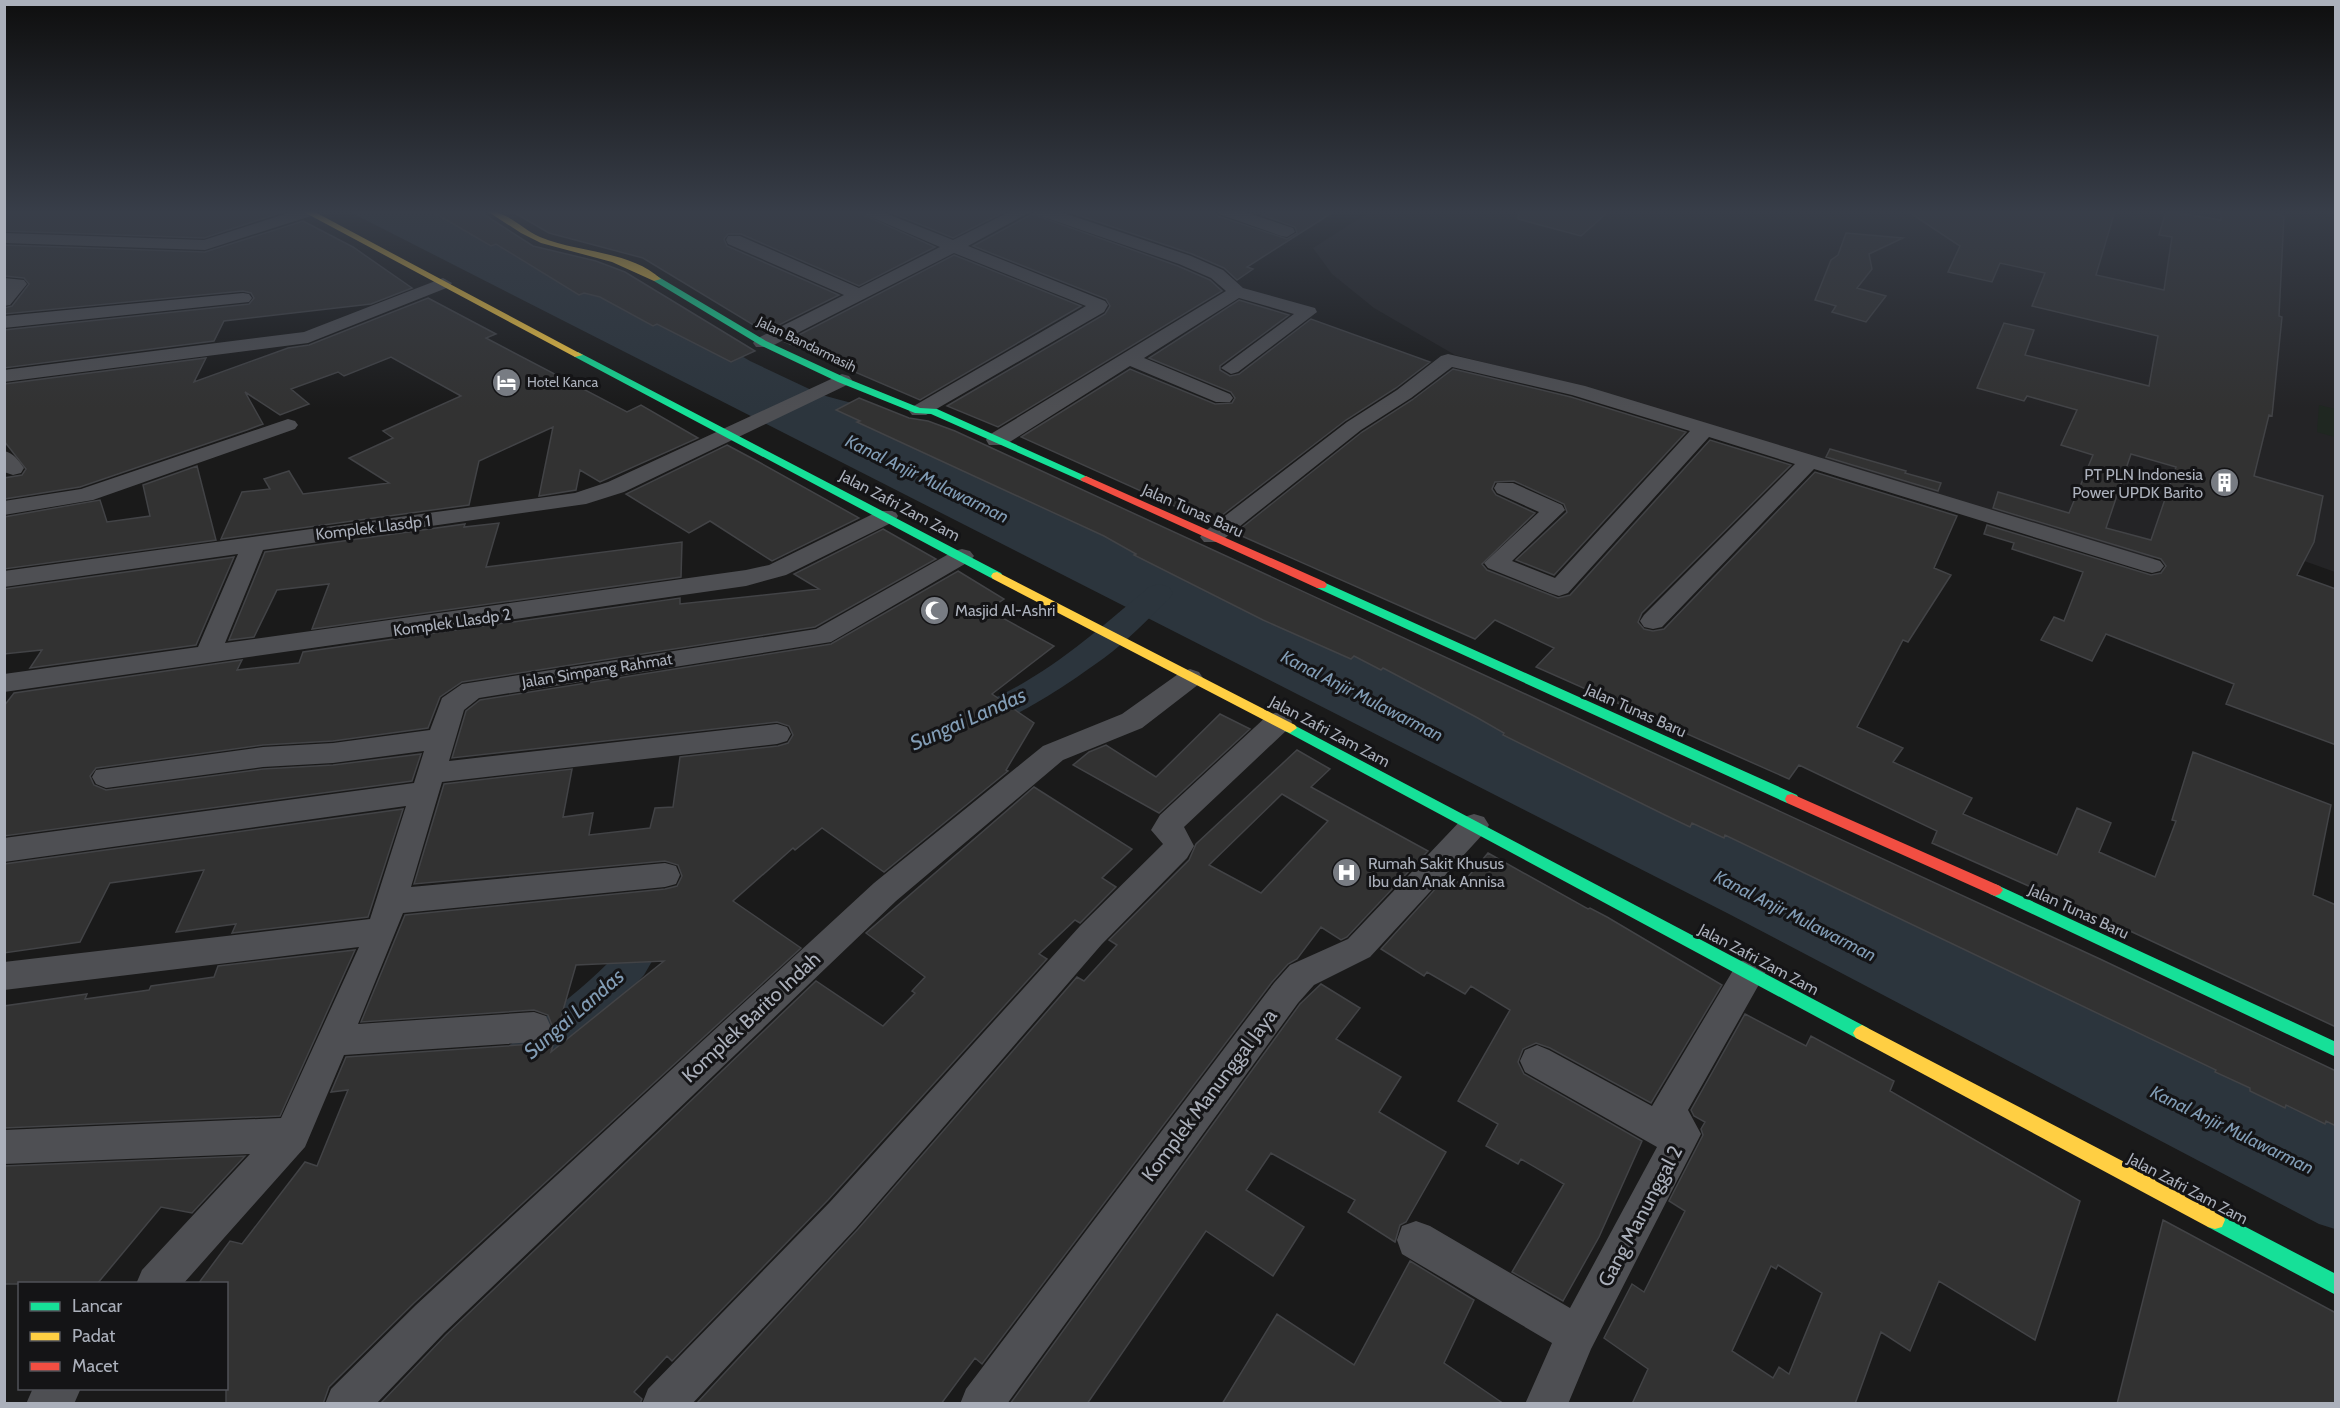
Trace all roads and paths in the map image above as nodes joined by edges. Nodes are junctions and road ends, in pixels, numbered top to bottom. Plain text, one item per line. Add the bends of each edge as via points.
1 (429, 277) edge
2 (653, 277) edge
3 (818, 277) edge
4 (892, 277) edge
5 (1027, 277) edge
6 (1220, 277) edge
7 (4, 283) edge
8 (443, 284) junction
9 (1237, 292) junction
10 (858, 294) junction
11 (243, 298) dead end
12 (4, 301) edge
13 (4, 322) edge
14 (763, 343) junction
15 (1130, 359) junction
16 (1231, 368) dead end
17 (4, 376) edge
18 (842, 380) junction
19 (1223, 398) dead end
20 (919, 411) junction
21 (288, 425) dead end
22 (1705, 428) junction
23 (729, 434) junction
24 (997, 440) junction
25 (1810, 461) junction
26 (1505, 488) dead end
27 (4, 508) edge
28 (887, 516) junction
29 (1212, 537) junction
30 (254, 544) junction
31 (962, 556) junction
32 (2152, 566) dead end
33 (4, 579) edge
34 (1653, 621) dead end
35 (208, 653) junction
36 (1190, 678) junction
37 (4, 684) edge
38 (1278, 722) junction
39 (777, 734) dead end
40 (440, 739) junction
41 (106, 777) dead end
42 (428, 782) junction
43 (1474, 825) junction
44 (4, 850) edge
45 (665, 875) dead end
46 (386, 917) junction
47 (1750, 972) junction
48 (4, 976) edge
49 (534, 1027) dead end
50 (334, 1041) junction
51 (2336, 1050) edge
52 (1537, 1061) dead end
53 (292, 1135) junction
54 (1680, 1141) junction
55 (4, 1147) edge
56 (1416, 1240) dead end
57 (158, 1282) edge
58 (2336, 1285) edge
59 (1577, 1335) junction
60 (59, 1390) edge
61 (47, 1404) edge
62 (346, 1404) edge
63 (663, 1404) edge
64 (981, 1404) edge
65 (1545, 1404) edge

1 - 8 main road, Jalan Zafri Zam Zam
2 - 14 main road, Jalan Bandarmasih
3 - 10 street
4 - 10 street
5 - 20 street via 1098,306
6 - 9 street
7 - 12 street via 18,284
8 - 17 street via 323,332 295,339
8 - 23 main road, Jalan Zafri Zam Zam
9 - 15 street
9 - 16 street via 1308,312
10 - 14 street
11 - 13 street
14 - 18 main road, Jalan Bandarmasih
15 - 19 street
15 - 24 street
18 - 20 main road, Jalan Bandarmasih
18 - 23 street, Komplek Llasdp 1
20 - 24 main road, Jalan Tunas Baru via 933,411
21 - 27 street via 85,495
22 - 25 street
22 - 26 street via 1559,588 1496,563 1554,510
22 - 29 street via 1578,390 1448,360 1354,426
23 - 28 main road, Jalan Zafri Zam Zam
23 - 30 street, Komplek Llasdp 1 via 616,487 578,499
24 - 29 main road, Jalan Tunas Baru
25 - 32 street
25 - 34 street
28 - 31 main road, Jalan Zafri Zam Zam
28 - 35 street, Komplek Llasdp 2 via 777,570 746,578
29 - 51 main road, Jalan Tunas Baru via 2115,945
30 - 33 street, Komplek Llasdp 1
30 - 35 street
31 - 36 main road, Jalan Zafri Zam Zam
31 - 40 street, Jalan Simpang Rahmat via 822,636 471,690 452,705
35 - 37 street, Komplek Llasdp 2
36 - 38 main road, Jalan Zafri Zam Zam
36 - 62 street, Komplek Barito Indah via 1132,721 1053,753 885,892 430,1319
38 - 43 main road, Jalan Zafri Zam Zam
38 - 63 street via 1170,823 1166,830 1176,837 1176,850 1091,935 843,1215
39 - 42 street
40 - 41 street
40 - 42 street, Jalan Simpang Rahmat
42 - 44 street
42 - 46 street, Jalan Simpang Rahmat
43 - 47 main road, Jalan Zafri Zam Zam
43 - 64 street, Komplek Manunggal Jaya via 1359,948 1302,975 1286,993
45 - 46 street
46 - 48 street
46 - 50 street, Jalan Simpang Rahmat
47 - 54 street, Gang Manunggal 2 via 1668,1111 1683,1134
47 - 58 main road, Jalan Zafri Zam Zam
49 - 50 street
50 - 53 street, Jalan Simpang Rahmat
52 - 54 street
53 - 55 street
53 - 57 street, Jalan Simpang Rahmat
54 - 59 street, Gang Manunggal 2
56 - 59 street
59 - 65 street, Gang Manunggal 2
60 - 61 street

